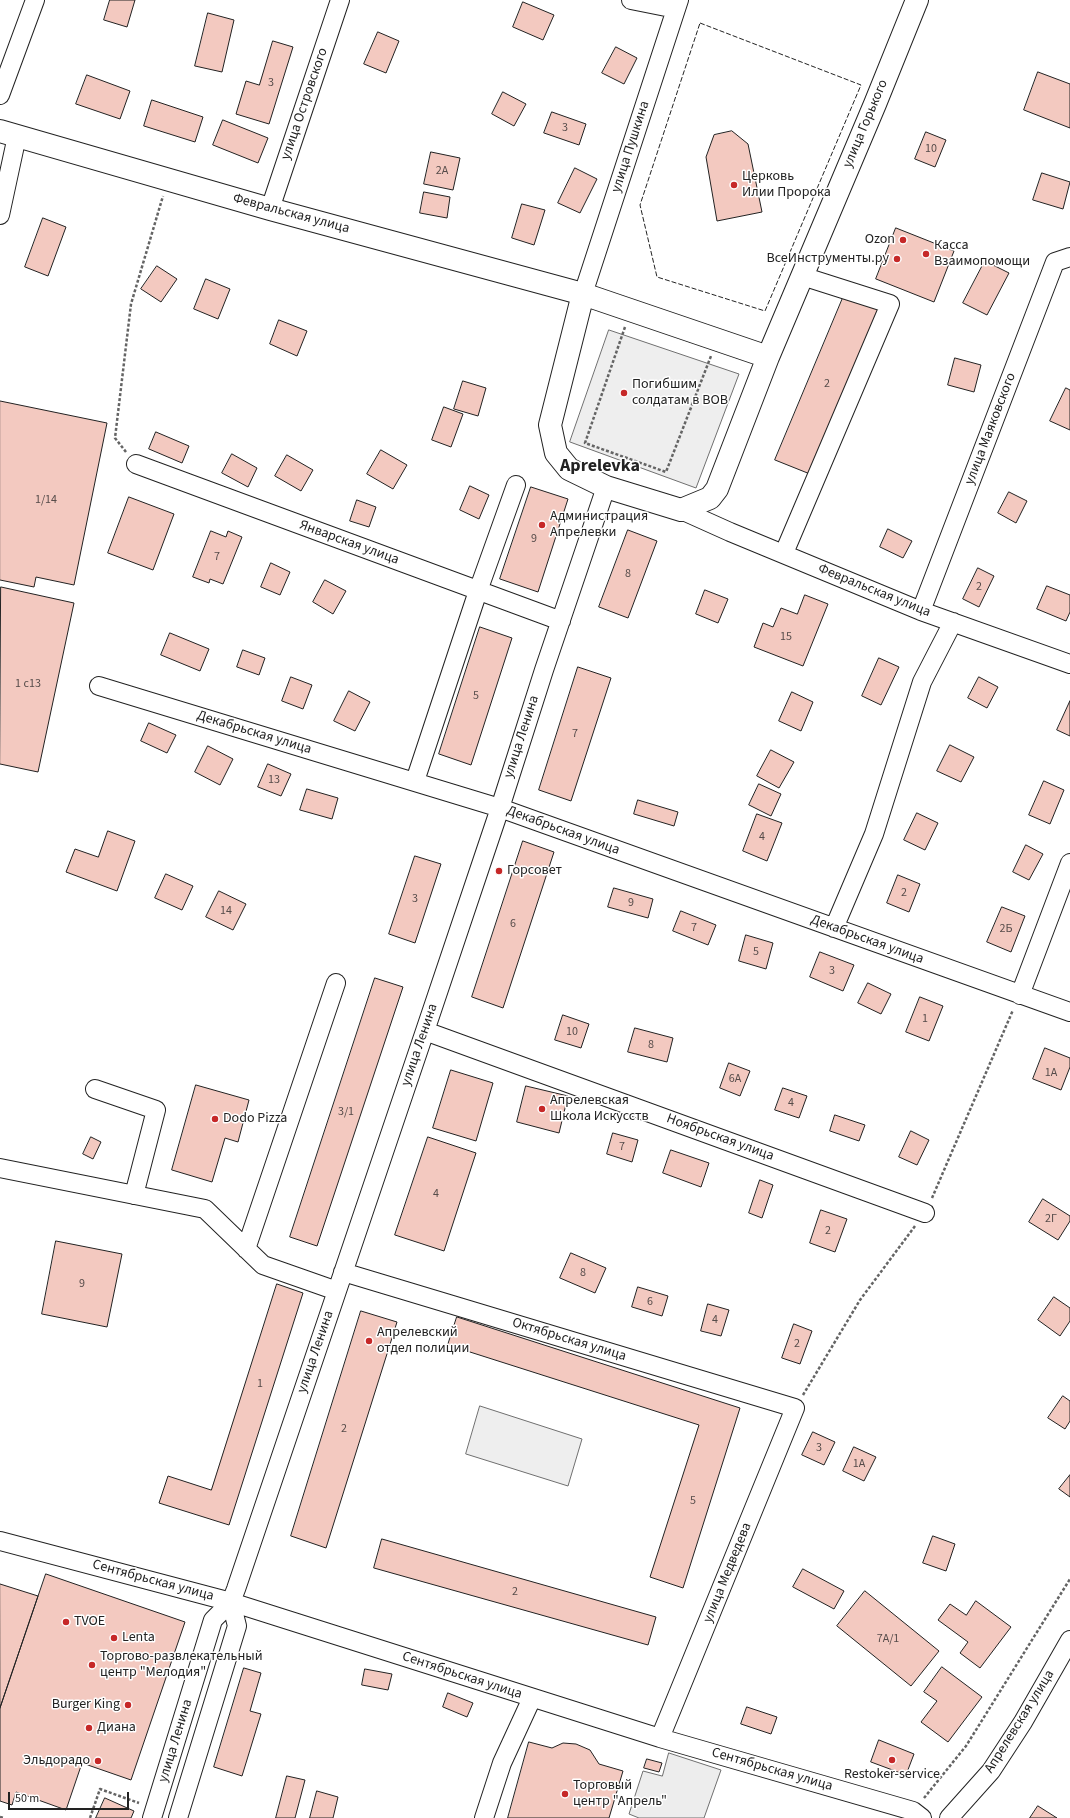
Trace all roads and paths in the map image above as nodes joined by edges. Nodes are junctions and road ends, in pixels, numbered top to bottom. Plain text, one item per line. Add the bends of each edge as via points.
1 (35, 0) edge
2 (340, 0) edge
3 (631, 0) edge
4 (917, 0) edge
5 (677, 5) edge
6 (0, 95) edge
7 (8, 134) edge
8 (164, 196) dead end
9 (270, 209) junction
10 (0, 215) edge
11 (1070, 257) edge
12 (802, 276) junction
13 (583, 294) junction
14 (632, 327) dead end
15 (712, 353) dead end
16 (768, 357) junction
17 (136, 464) joint
18 (516, 484) dead end
19 (606, 487) junction
20 (681, 510) junction
21 (784, 553) junction
22 (478, 591) junction
23 (921, 611) junction
24 (562, 621) junction
25 (953, 622) junction
26 (1070, 664) edge
27 (98, 686) dead end
28 (415, 781) junction
29 (500, 808) junction
30 (1070, 863) edge
31 (834, 928) junction
32 (336, 983) dead end
33 (1020, 995) junction
34 (1070, 1012) edge
35 (425, 1031) junction
36 (95, 1089) dead end
37 (0, 1168) edge
38 (134, 1195) junction
39 (925, 1213) dead end
40 (246, 1249) junction
41 (343, 1272) junction
42 (337, 1291) junction
43 (795, 1408) joint
44 (0, 1541) edge
45 (1070, 1579) edge
46 (231, 1602) junction
47 (1070, 1640) edge
48 (532, 1698) junction
49 (660, 1738) junction
50 (139, 1802) dead end
51 (918, 1814) edge
52 (0, 1817) edge
53 (4, 1818) edge
54 (90, 1818) edge
55 (152, 1818) edge
56 (178, 1818) edge
57 (484, 1818) edge
58 (949, 1818) edge

1 - 6 street
2 - 9 street, улица Островского
3 - 5 street
4 - 12 main road, улица Горького
5 - 13 street, улица Пушкина
7 - 9 main road, Февральская улица
7 - 10 street
8 - 17 path via 131,304 115,438
9 - 13 main road, Февральская улица
11 - 23 street, улица Маяковского via 1055,262
12 - 16 main road, улица Горького
12 - 21 street via 890,304
13 - 16 main road, Февральская улица
13 - 19 main road via 550,425 556,452 569,469
14 - 15 path via 626,324 585,443 666,472
16 - 20 main road, улица Горького via 717,489 710,498
17 - 22 street, Январская улица
18 - 22 street
19 - 20 main road
19 - 24 street, улица Ленина
20 - 21 street, Февральская улица
21 - 23 street, Февральская улица
22 - 24 street, Январская улица
22 - 28 street
23 - 25 street, Февральская улица
24 - 29 street, улица Ленина
25 - 26 street, Февральская улица
25 - 31 street via 922,682 874,834
27 - 28 street, Декабрьская улица
28 - 29 street, Декабрьская улица
29 - 31 street, Декабрьская улица
29 - 35 street, улица Ленина
30 - 33 street
31 - 33 street, Декабрьская улица
32 - 40 street
33 - 34 street, Декабрьская улица
35 - 39 street, Ноябрьская улица
35 - 41 street, улица Ленина
36 - 38 street via 156,1110
37 - 38 street
38 - 40 street via 205,1209
40 - 42 street via 263,1265
41 - 42 street, улица Ленина
41 - 43 street, Октябрьская улица
42 - 46 street, улица Ленина
43 - 49 street, улица Медведева
44 - 46 street, Сентябрьская улица
45 - 51 path via 966,1746
46 - 48 street, Сентябрьская улица
46 - 55 street, улица Ленина via 213,1620
46 - 56 street, улица Ленина via 237,1626
47 - 58 street, Апрелевская улица via 1023,1722 991,1771
48 - 49 street, Сентябрьская улица
48 - 57 street via 502,1763
49 - 51 street, Сентябрьская улица
50 - 54 path via 100,1789
52 - 53 path

